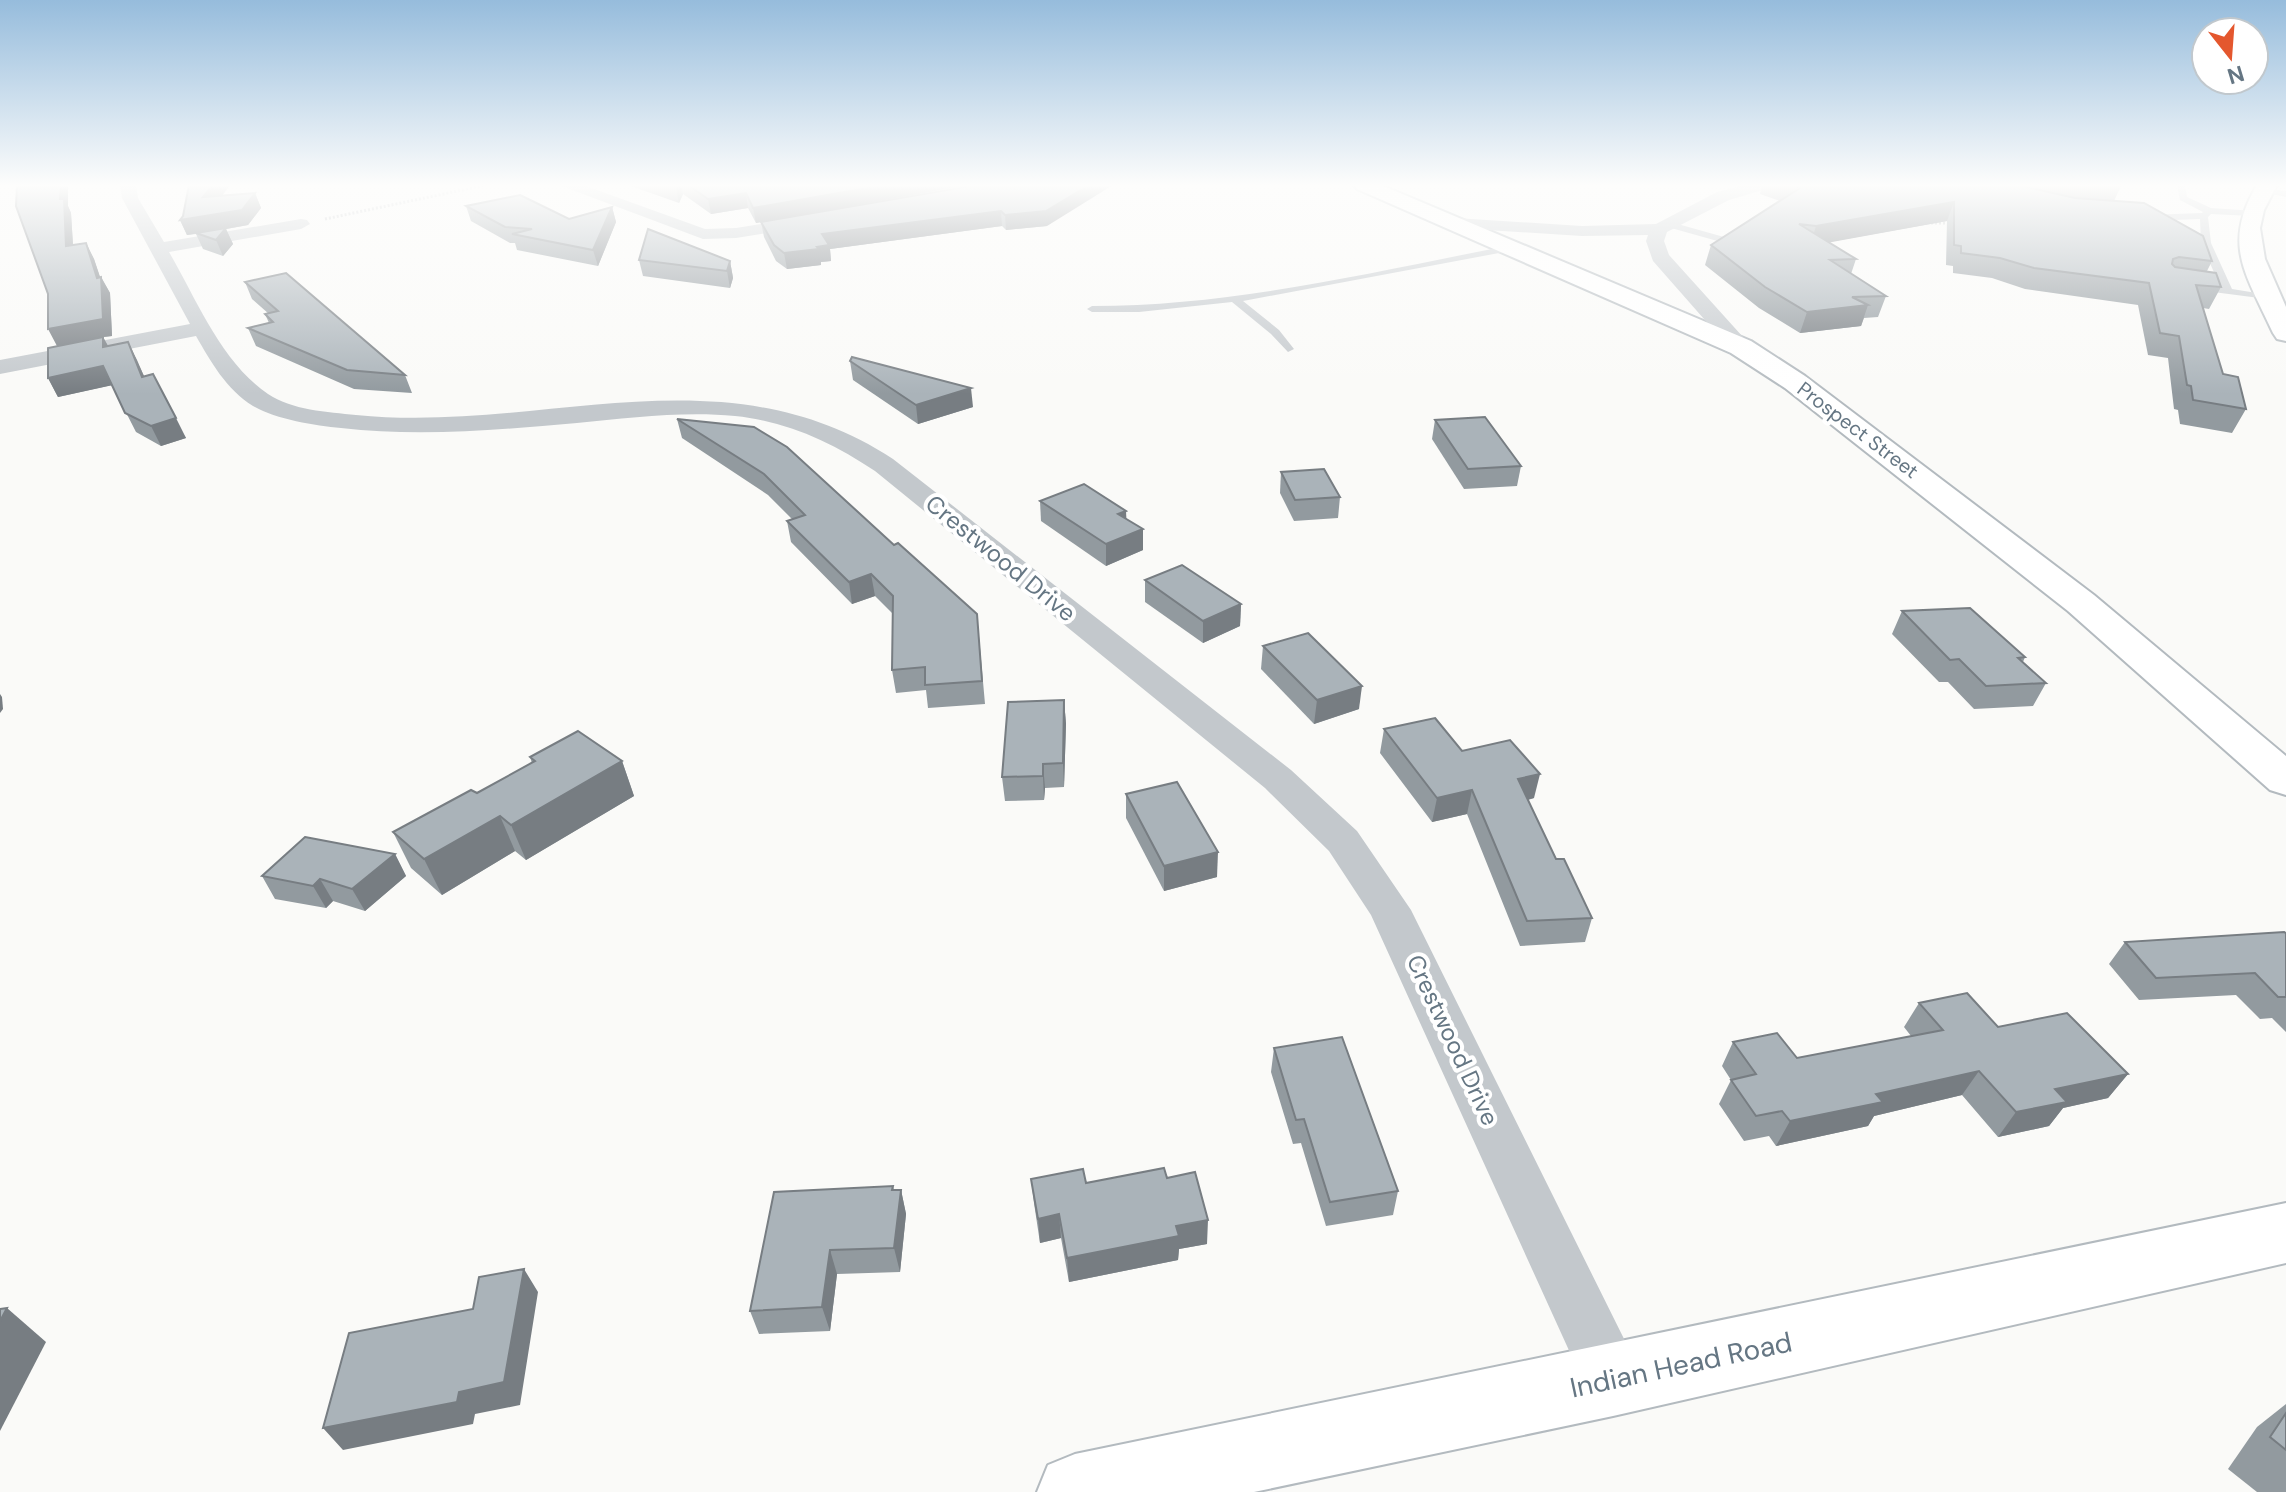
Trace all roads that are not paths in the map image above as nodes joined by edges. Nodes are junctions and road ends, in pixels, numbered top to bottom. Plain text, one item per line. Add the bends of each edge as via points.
1 (162, 255) edge
2 (1479, 255) edge
3 (1527, 255) edge
4 (1659, 255) edge
5 (2211, 255) edge
6 (2255, 255) edge
7 (2183, 285) edge
8 (2228, 292) junction
9 (2271, 298) junction
10 (1235, 300) junction
11 (1092, 309) dead end
12 (203, 328) junction
13 (2286, 333) edge
14 (1741, 347) junction
15 (1288, 349) dead end
16 (0, 367) edge
17 (2286, 780) edge
18 (2286, 1233) edge
19 (1613, 1380) junction
20 (1075, 1492) edge

1 - 12 street, Crestwood Drive
2 - 10 lane
3 - 14 street, Prospect Street
4 - 14 street
5 - 8 lane
6 - 9 street
7 - 8 lane
8 - 9 lane
9 - 13 street
10 - 11 lane
10 - 15 lane
12 - 16 street
12 - 19 street, Crestwood Drive via 243,391 270,407 315,418 444,425 631,408 717,407 770,413 815,426 884,465 1278,779 1343,841 1413,955
14 - 17 street, Prospect Street via 1795,382 2019,554
18 - 19 street, Indian Head Road
19 - 20 street, Indian Head Road

